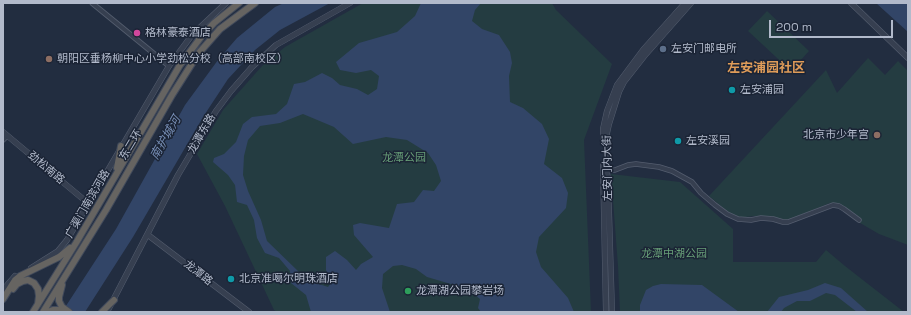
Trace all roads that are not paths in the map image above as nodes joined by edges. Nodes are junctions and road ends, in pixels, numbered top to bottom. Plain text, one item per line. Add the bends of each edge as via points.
1 (92, 3) edge
2 (226, 3) edge
3 (239, 3) edge
4 (255, 3) edge
5 (350, 3) edge
6 (685, 3) edge
7 (692, 3) edge
8 (852, 4) edge
9 (908, 58) edge
10 (169, 66) junction
11 (4, 136) edge
12 (121, 146) junction
13 (605, 171) junction
14 (115, 174) junction
15 (89, 204) junction
16 (859, 220) dead end
17 (148, 235) junction
18 (76, 243) junction
19 (64, 278) junction
20 (3, 290) edge
21 (3, 299) edge
22 (114, 300) junction
23 (3, 304) edge
24 (37, 306) junction
25 (62, 310) edge
26 (33, 312) edge
27 (43, 312) edge
28 (48, 312) edge
29 (69, 312) edge
30 (102, 312) edge
31 (107, 312) edge
32 (249, 312) edge
33 (606, 312) edge
34 (612, 312) edge

1 - 10 street
2 - 10 street, 广渠门南滨河路 via 192,34
3 - 14 highway, 东二环 via 214,23 192,49
4 - 19 highway, 东二环 via 220,30 198,54
5 - 17 street, 龙潭东路 via 276,45 252,67 216,111 178,175
6 - 13 street, 左安门内大街 via 643,50 617,85 603,129
7 - 13 street, 左安门内大街 via 628,75 619,92 607,133
8 - 9 street
10 - 12 street, 广渠门南滨河路
11 - 15 street, 劲松南路
12 - 14 highway
12 - 15 street, 广渠门南滨河路
13 - 16 street via 636,164 672,171 692,182 715,205 738,219 761,218 788,222 833,205 839,206
13 - 33 street, 左安门内大街
13 - 34 street, 左安门内大街 via 608,179
14 - 18 highway, 东二环
15 - 20 street, 广渠门南滨河路 via 58,251 15,276
17 - 22 street, 龙潭东路
17 - 32 street, 龙潭路
18 - 21 highway via 59,258 20,276
18 - 24 highway, 东二环
19 - 25 highway via 59,297
19 - 27 highway, 东二环
22 - 30 highway
22 - 31 street, 龙潭东路
23 - 24 highway via 17,284 28,280 38,289
24 - 26 highway, 东二环
25 - 28 highway
25 - 29 highway

